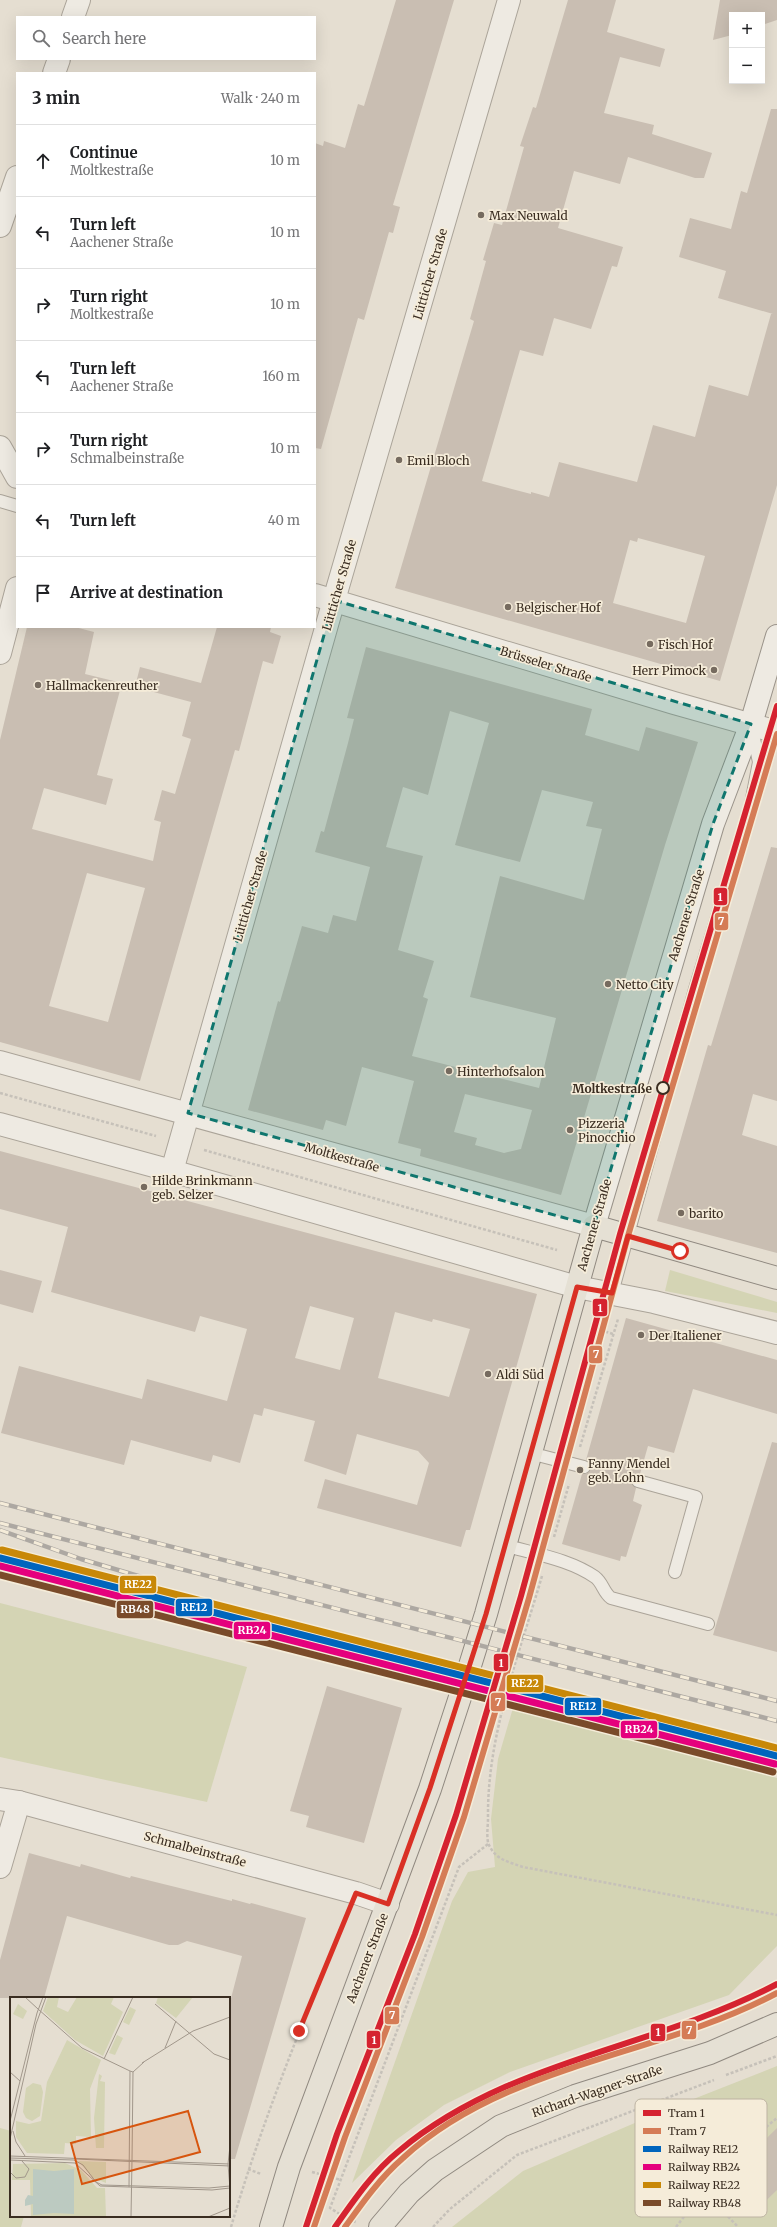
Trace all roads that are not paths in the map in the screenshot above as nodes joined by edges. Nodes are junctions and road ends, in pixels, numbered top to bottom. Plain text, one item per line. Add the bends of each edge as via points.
1 (79, 0) edge
2 (510, 0) edge
3 (73, 16) edge
4 (58, 60) edge
5 (54, 72) edge
6 (16, 180) edge
7 (0, 226) edge
8 (0, 448) edge
9 (16, 475) edge
10 (0, 501) edge
11 (16, 506) edge
12 (16, 592) edge
13 (325, 598) edge
14 (777, 636) edge
15 (0, 653) edge
16 (751, 724) junction
17 (777, 732) edge
18 (0, 1062) edge
19 (188, 1113) junction
20 (0, 1124) edge
21 (172, 1171) junction
22 (594, 1226) junction
23 (628, 1236) junction
24 (777, 1278) edge
25 (577, 1287) junction
26 (612, 1293) junction
27 (777, 1332) edge
28 (530, 1453) junction
29 (579, 1466) road end
30 (638, 1481) dead end
31 (505, 1545) junction
32 (675, 1572) dead end
33 (708, 1624) dead end
34 (9, 1800) edge
35 (0, 1867) edge
36 (388, 1904) junction
37 (777, 2024) edge
38 (271, 2227) edge
39 (380, 2227) edge

1 - 3 street
2 - 13 street, Lütticher Straße
4 - 5 street
6 - 7 street
8 - 9 street
10 - 11 lane
12 - 15 street
13 - 16 street, Brüsseler Straße via 674,704
13 - 19 street, Lütticher Straße
14 - 16 street, Aachener Straße
16 - 17 street, Brüsseler Straße
16 - 22 street, Aachener Straße via 713,824
16 - 23 lane, Aachener Straße via 759,762 750,809 696,989
18 - 19 street, Moltkestraße
19 - 21 street, Lütticher Straße
19 - 22 street, Moltkestraße
20 - 21 street
21 - 25 street
22 - 23 main road, Moltkestraße
22 - 25 main road, Aachener Straße
23 - 24 main road, Moltkestraße
23 - 26 lane, Aachener Straße
25 - 26 street
25 - 28 main road, Aachener Straße
26 - 27 street
28 - 29 lane
28 - 31 main road, Aachener Straße
30 - 32 lane via 696,1497
31 - 33 lane via 565,1562 594,1576 611,1598
31 - 36 main road, Aachener Straße via 461,1695
34 - 35 street
34 - 36 street, Schmalbeinstraße via 356,1893
36 - 38 main road, Aachener Straße via 289,2167
37 - 39 main road, Richard-Wagner-Straße via 710,2053 575,2096 501,2126 435,2170 409,2193

